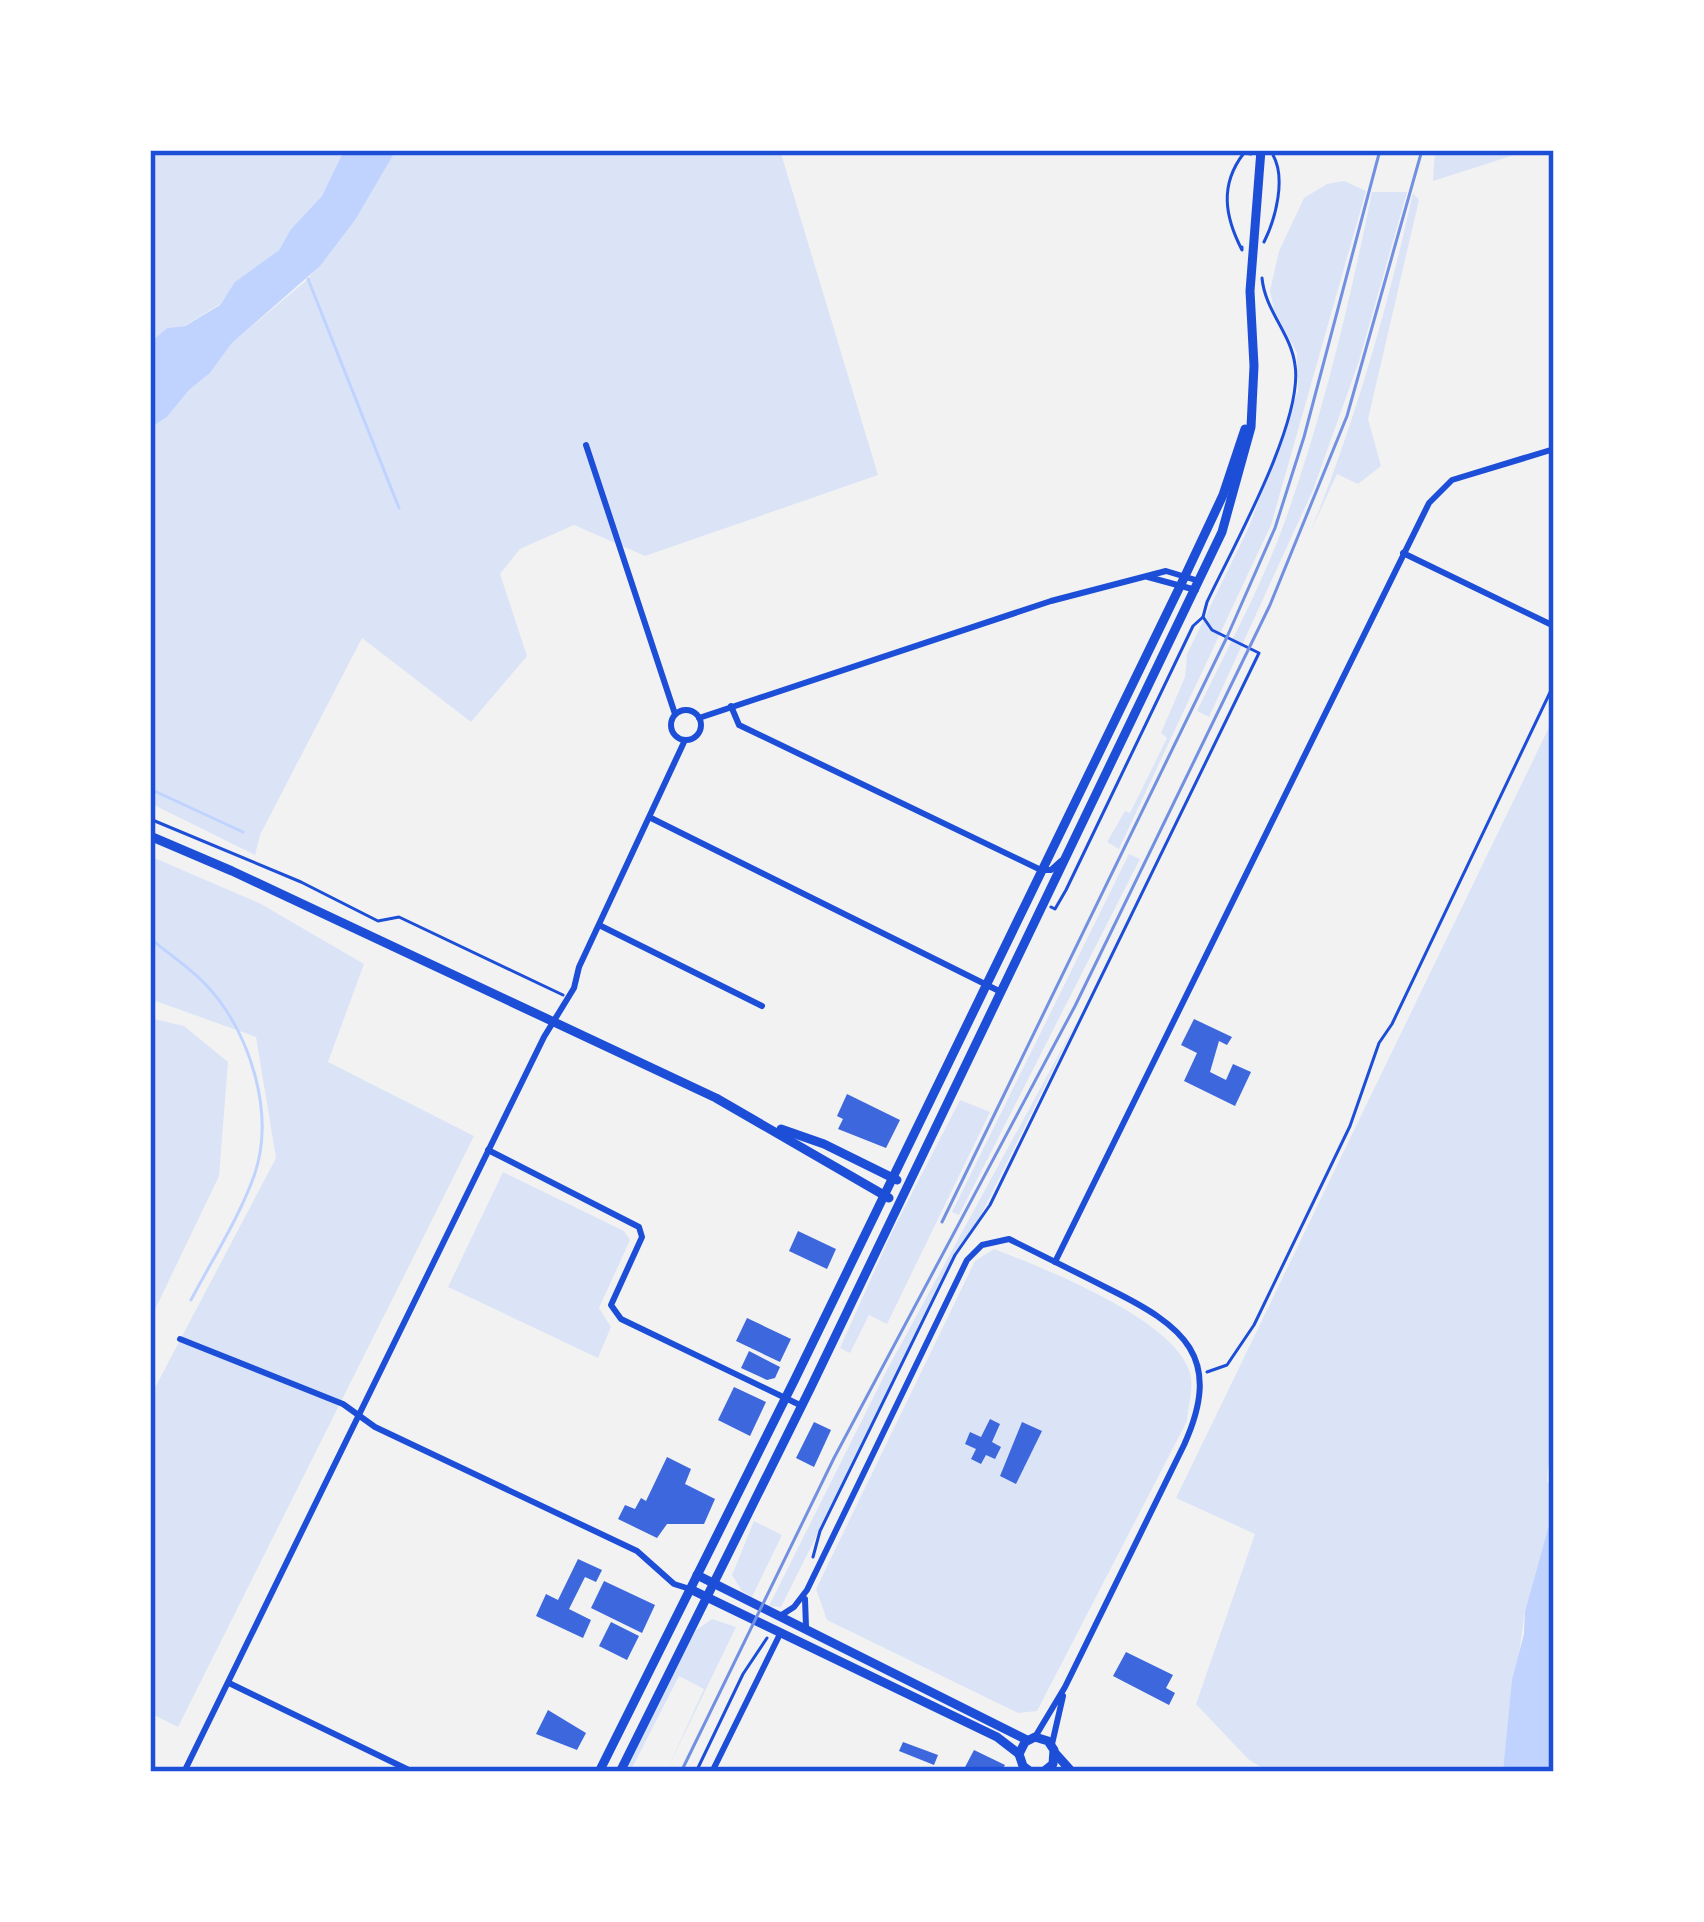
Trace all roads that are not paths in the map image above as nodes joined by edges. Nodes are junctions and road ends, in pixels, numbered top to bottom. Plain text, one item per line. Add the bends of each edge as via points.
1 (1261, 150) edge
2 (1253, 388) junction
3 (586, 445) dead end
4 (1554, 449) edge
5 (1403, 553) junction
6 (1183, 579) junction
7 (1198, 585) junction
8 (1554, 626) edge
9 (1171, 643) junction
10 (1124, 701) junction
11 (731, 706) junction
12 (675, 714) junction
13 (699, 718) junction
14 (685, 740) junction
15 (651, 818) junction
16 (150, 836) edge
17 (1064, 858) junction
18 (1041, 870) junction
19 (599, 925) junction
20 (986, 984) junction
21 (999, 992) junction
22 (762, 1006) dead end
23 (553, 1020) junction
24 (771, 1126) junction
25 (488, 1150) junction
26 (893, 1178) junction
27 (907, 1186) junction
28 (884, 1196) junction
29 (899, 1203) junction
30 (1055, 1262) junction
31 (180, 1339) dead end
32 (785, 1399) junction
33 (802, 1406) junction
34 (358, 1415) junction
35 (697, 1574) junction
36 (713, 1582) junction
37 (690, 1589) junction
38 (807, 1589) junction
39 (706, 1598) junction
40 (780, 1616) junction
41 (806, 1629) junction
42 (776, 1632) junction
43 (229, 1683) junction
44 (1065, 1687) junction
45 (1031, 1739) junction
46 (1053, 1749) junction
47 (1019, 1754) junction
48 (715, 1771) edge
49 (184, 1772) edge
50 (412, 1772) edge
51 (598, 1772) edge
52 (620, 1772) edge
53 (1031, 1772) edge
54 (1043, 1772) edge
55 (1072, 1772) edge

1 - 2 main road
2 - 6 main road via 1237,458
2 - 7 main road via 1246,457
3 - 12 street
4 - 5 street via 1452,480 1429,503
5 - 8 street
5 - 30 street
6 - 7 street
6 - 10 main road
6 - 11 street via 1148,577 1051,601
7 - 9 main road
9 - 10 main road via 1155,648
9 - 17 main road
10 - 18 main road
11 - 13 street
11 - 18 street via 739,725
12 - 13 street via 691,710
12 - 14 street via 671,730
13 - 14 street via 700,730
14 - 15 street
15 - 19 street
15 - 20 street
16 - 23 main road
17 - 18 street
17 - 21 main road
18 - 20 main road
19 - 22 street
19 - 23 street
20 - 21 street
20 - 26 main road
21 - 27 main road
23 - 24 main road
23 - 25 street
24 - 26 main road
24 - 28 main road
25 - 32 street via 639,1227 642,1237 611,1305 621,1319
25 - 34 street
26 - 27 main road
26 - 28 main road
27 - 29 main road
28 - 29 main road
28 - 32 main road
29 - 33 main road
30 - 38 street via 1004,1240 967,1259
30 - 44 street via 1171,1323 1201,1374 1193,1426
31 - 34 street
32 - 33 street
32 - 35 main road
33 - 36 main road
34 - 37 street via 649,1558
34 - 43 street
35 - 36 main road
35 - 37 main road
36 - 39 main road
36 - 40 main road
37 - 39 main road
37 - 51 main road
38 - 40 street
38 - 41 street
39 - 42 main road
39 - 52 main road
40 - 41 main road
41 - 45 main road
42 - 47 main road
42 - 48 street
43 - 49 street
43 - 50 street
44 - 45 street
44 - 46 street
45 - 46 main road
45 - 47 main road
46 - 54 main road
46 - 55 main road
47 - 53 main road

